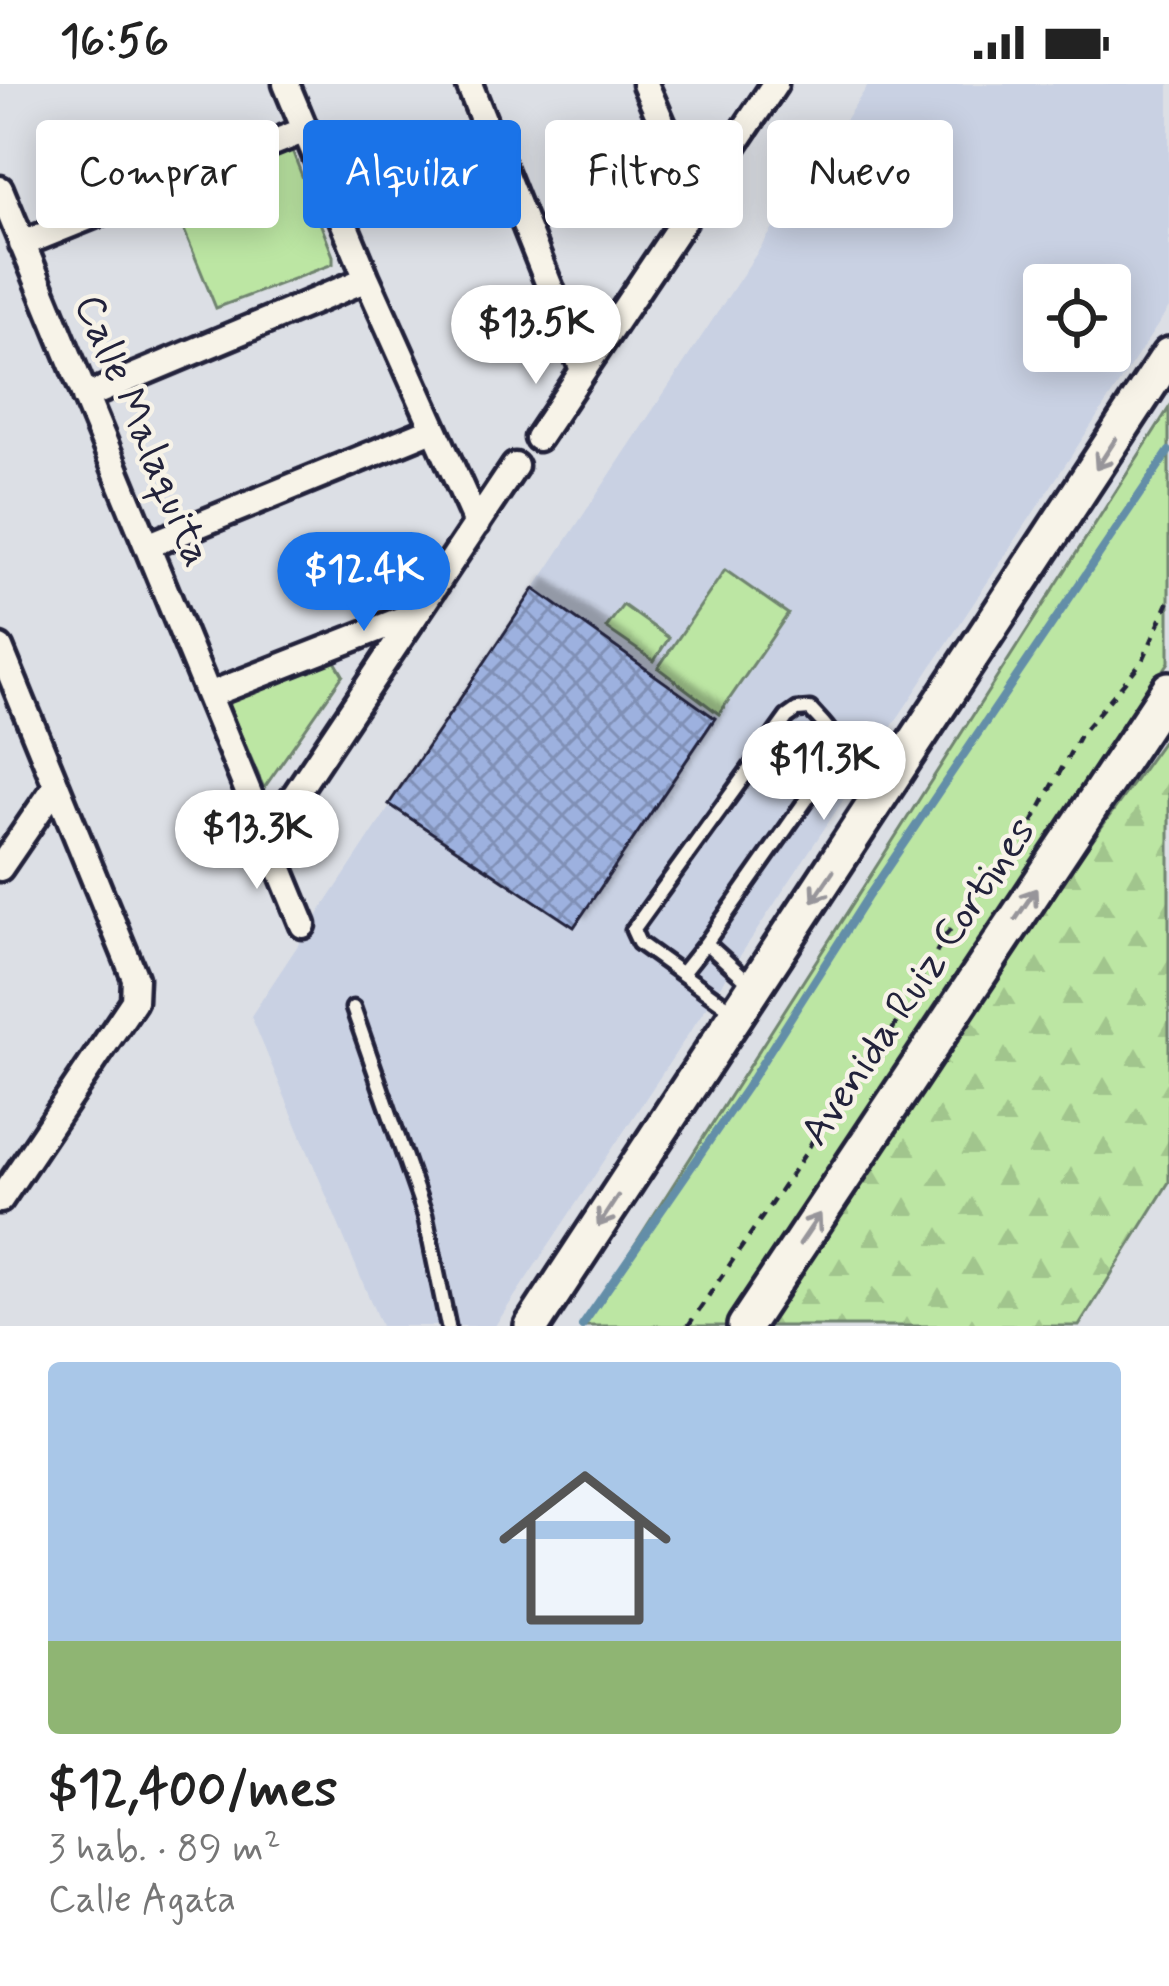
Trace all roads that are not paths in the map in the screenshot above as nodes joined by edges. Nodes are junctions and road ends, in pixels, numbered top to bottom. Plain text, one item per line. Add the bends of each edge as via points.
1 (286, 84) edge
2 (469, 84) edge
3 (645, 84) edge
4 (775, 84) edge
5 (661, 120) edge
6 (303, 125) edge
7 (743, 130) edge
8 (303, 131) edge
9 (0, 189) edge
10 (346, 228) edge
11 (676, 228) edge
12 (22, 244) junction
13 (367, 279) junction
14 (1169, 355) edge
15 (583, 370) junction
16 (85, 397) junction
17 (433, 429) junction
18 (538, 438) dead end
19 (514, 466) dead end
20 (477, 524) junction
21 (147, 546) junction
22 (413, 615) junction
23 (0, 648) edge
24 (1169, 689) edge
25 (209, 694) junction
26 (56, 786) junction
27 (267, 837) junction
28 (0, 868) edge
29 (303, 925) dead end
30 (706, 943) junction
31 (683, 972) junction
32 (747, 1001) junction
33 (353, 1008) dead end
34 (0, 1200) edge
35 (448, 1326) edge
36 (532, 1326) edge
37 (746, 1326) edge

1 - 6 street
2 - 15 street
3 - 5 street
4 - 7 street
8 - 12 street
9 - 12 street, Calle Malaquita
10 - 13 street
11 - 15 street
12 - 16 street, Calle Malaquita
13 - 16 street
13 - 17 street
14 -> 32 main road
15 - 18 street
16 - 21 street, Calle Malaquita
17 - 20 street
17 - 21 street
19 - 20 street
20 - 22 street
21 - 25 street, Calle Malaquita
22 - 25 street
22 - 27 street
23 - 26 street
37 -> 24 main road, Avenida Ruiz Cortines
25 - 27 street, Calle Malaquita
26 - 28 street
26 - 34 street via 136,989
27 - 29 street, Calle Malaquita
30 - 31 lane
30 - 31 lane via 835,759 833,735 810,709 788,717 633,930 639,943
30 - 32 lane
31 - 32 lane
32 -> 36 main road
33 - 35 lane via 430,1230

